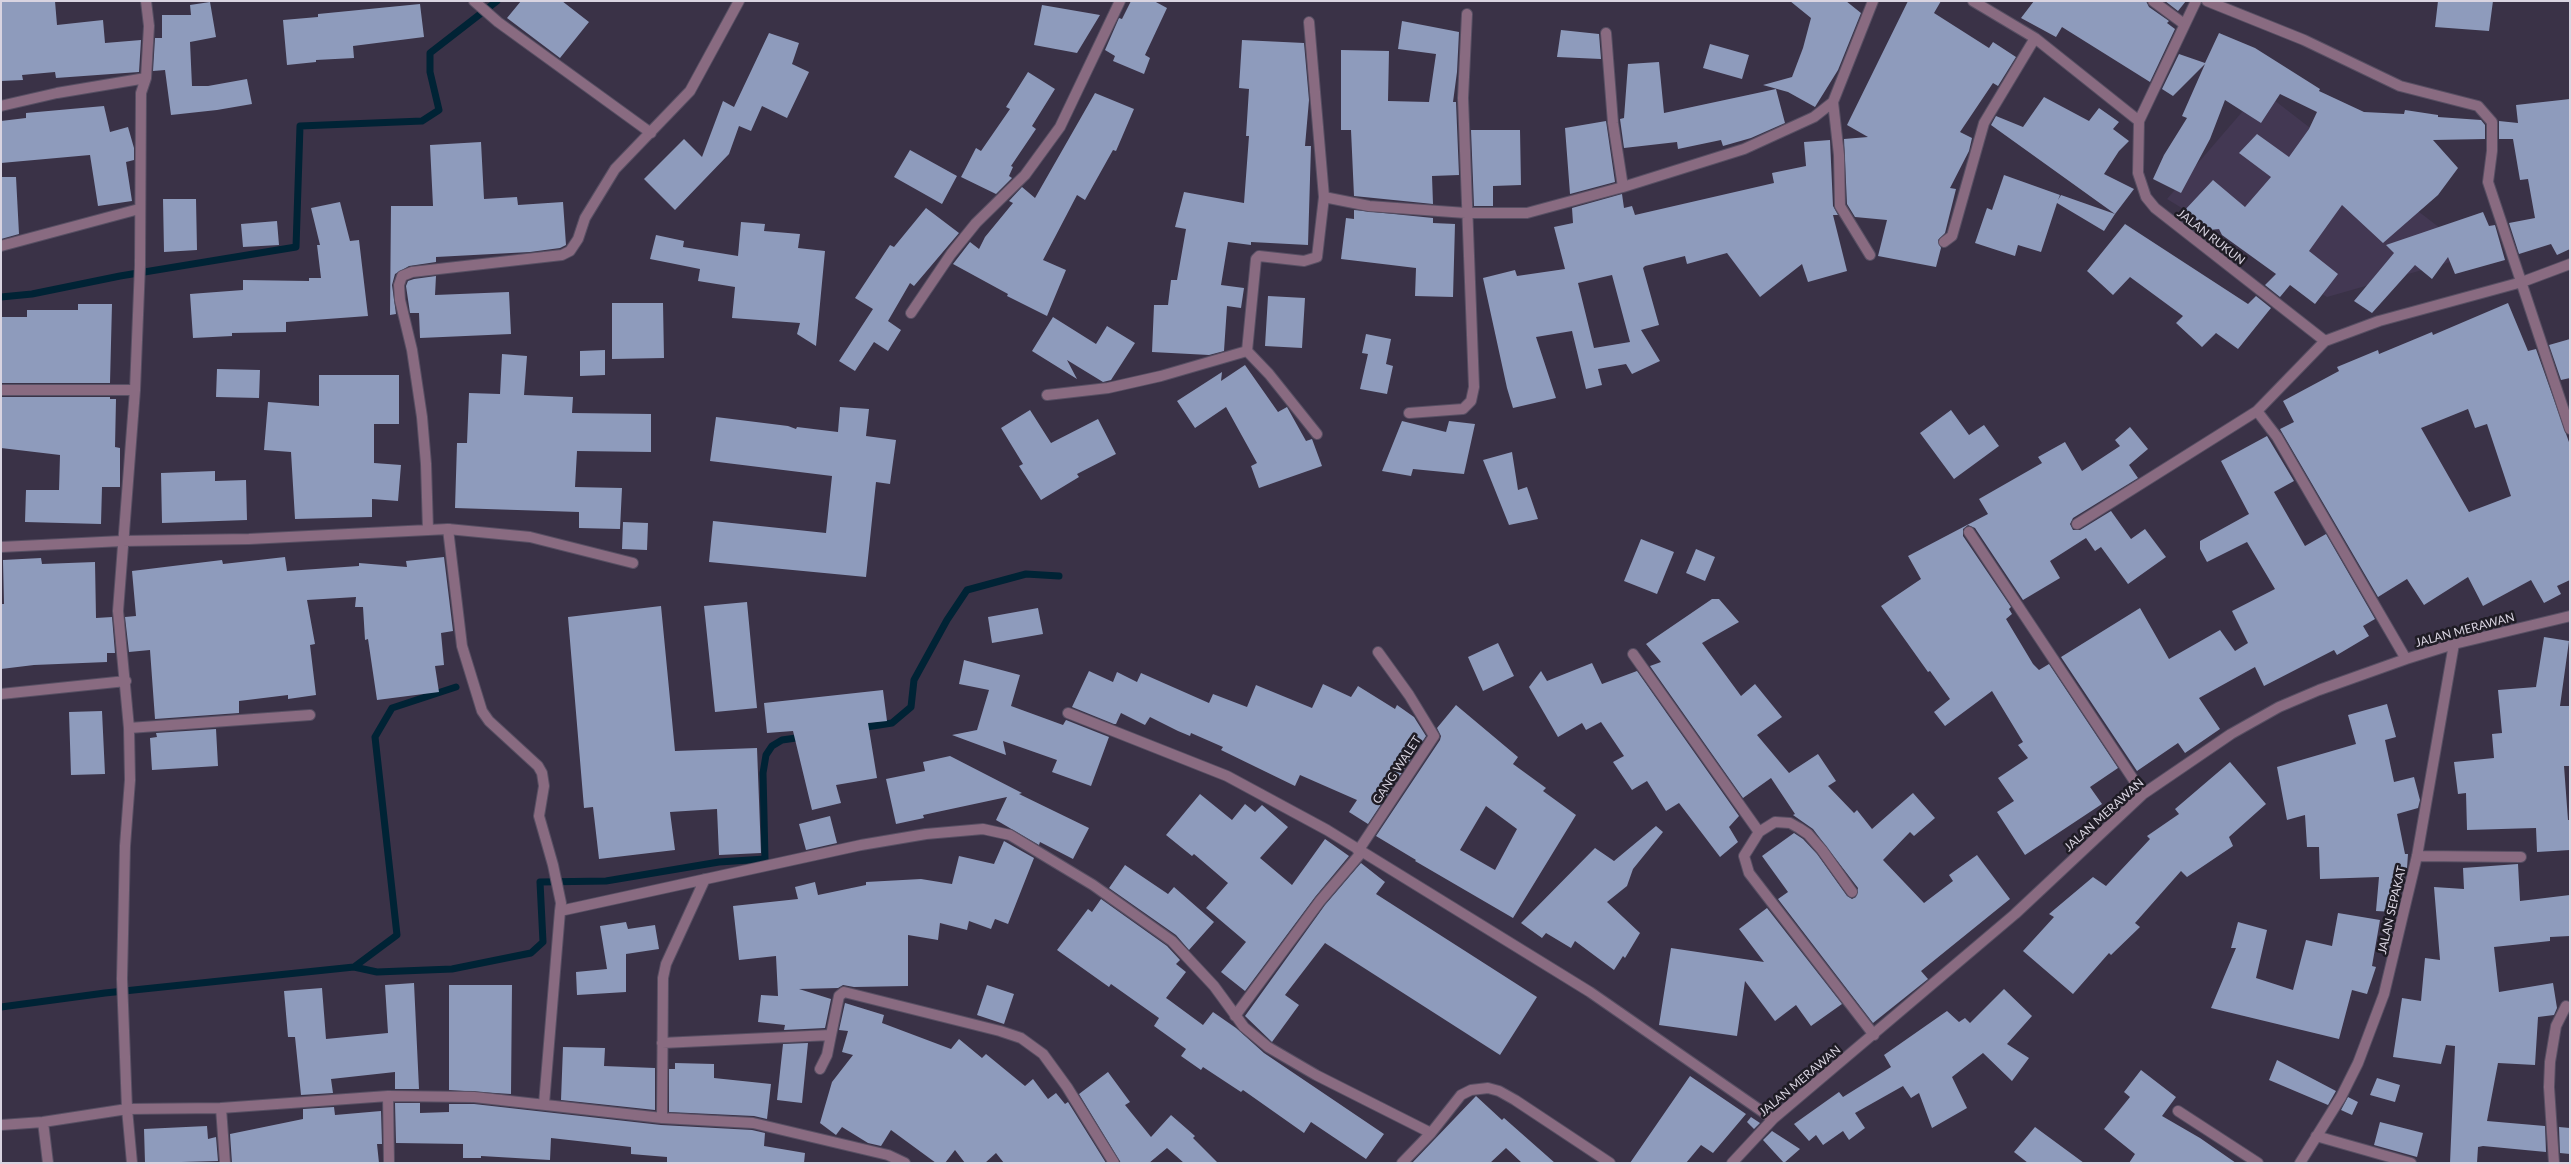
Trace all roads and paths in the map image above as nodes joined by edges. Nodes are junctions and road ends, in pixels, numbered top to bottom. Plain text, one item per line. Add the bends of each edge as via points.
1 (146, 1) edge
2 (474, 1) edge
3 (739, 1) edge
4 (1120, 1) edge
5 (1874, 1) edge
6 (1973, 1) edge
7 (2153, 1) edge
8 (2196, 1) edge
9 (2208, 1) edge
10 (1466, 14) dead end
11 (1309, 22) dead end
12 (2184, 24) junction
13 (1606, 33) dead end
14 (2035, 38) junction
15 (146, 78) junction
16 (1833, 102) junction
17 (1, 106) edge
18 (2138, 120) junction
19 (651, 134) junction
20 (1624, 187) junction
21 (1324, 197) junction
22 (139, 209) junction
23 (1466, 212) junction
24 (1944, 242) dead end
25 (1, 246) edge
26 (1870, 255) dead end
27 (2570, 264) edge
28 (2522, 282) junction
29 (911, 313) dead end
30 (2325, 340) junction
31 (1247, 351) junction
32 (1, 390) edge
33 (135, 390) junction
34 (1047, 396) dead end
35 (2257, 411) junction
36 (1409, 413) dead end
37 (2569, 423) edge
38 (1317, 434) dead end
39 (2077, 524) dead end
40 (428, 530) junction
41 (448, 530) junction
42 (1969, 532) dead end
43 (122, 541) junction
44 (1, 547) edge
45 (633, 563) dead end
46 (2570, 616) edge
47 (2454, 644) junction
48 (1378, 652) dead end
49 (1633, 654) dead end
50 (2406, 660) junction
51 (126, 681) junction
52 (1, 694) edge
53 (1068, 714) dead end
54 (310, 715) dead end
55 (130, 728) junction
56 (2143, 794) junction
57 (1759, 832) junction
58 (1359, 852) junction
59 (2417, 856) junction
60 (2522, 857) dead end
61 (705, 879) junction
62 (1852, 892) dead end
63 (560, 907) junction
64 (2566, 1006) dead end
65 (1235, 1016) junction
66 (1874, 1035) junction
67 (831, 1036) junction
68 (662, 1043) junction
69 (820, 1068) dead end
70 (388, 1096) junction
71 (544, 1104) junction
72 (221, 1108) junction
73 (127, 1109) junction
74 (2178, 1111) dead end
75 (662, 1118) junction
76 (1772, 1119) junction
77 (43, 1122) junction
78 (1, 1125) edge
79 (1431, 1133) junction
80 (2316, 1136) junction
81 (48, 1163) edge
82 (132, 1163) edge
83 (225, 1163) edge
84 (389, 1163) edge
85 (905, 1163) edge
86 (1114, 1163) edge
87 (1402, 1163) edge
88 (1610, 1163) edge
89 (1732, 1163) edge
90 (2258, 1163) edge
91 (2300, 1163) edge
92 (2411, 1163) edge
93 (2554, 1163) edge

1 - 15 street via 149,26
2 - 19 street
3 - 19 street via 690,91
4 - 29 street via 1060,127 1025,175 976,223 951,254
5 - 16 street
6 - 14 street
7 - 12 street
8 - 12 street
9 - 28 street via 2304,40 2400,86 2478,106 2492,122 2488,182
10 - 23 street via 1463,98
11 - 21 street
12 - 18 street
13 - 20 street via 1613,123
14 - 18 street
14 - 24 street via 1984,123 1952,236
15 - 17 street
15 - 22 street via 142,93
16 - 20 street via 1814,117 1744,149
16 - 26 street via 1840,206
18 - 30 street, JALAN RUKUN via 2138,173 2146,197 2155,208
19 - 40 street via 615,169 585,218 570,251 562,255 412,272 402,276 400,300 412,350 422,417
20 - 23 street via 1527,213
21 - 23 street via 1370,206
21 - 31 street via 1317,257 1304,261 1259,256 1256,259
22 - 25 street
22 - 33 street
23 - 36 street via 1473,328 1474,387 1471,401 1464,409
27 - 28 street
28 - 30 street via 2379,321
28 - 37 street
30 - 35 street
31 - 34 street via 1108,388
31 - 38 street
32 - 33 street
33 - 43 street
35 - 39 street
35 - 50 street via 2277,437
40 - 41 street
40 - 43 street via 249,539
41 - 45 street via 530,537
41 - 63 street via 462,646 480,705 489,720 542,773 544,786 539,816 553,865
42 - 56 street
43 - 44 street
43 - 51 street via 118,612
46 - 47 street, JALAN MERAWAN
47 - 50 street, JALAN MERAWAN
47 - 59 street, JALAN SEPAKAT
48 - 58 street, GANG WALET via 1410,695 1434,736
49 - 57 street
50 - 56 street, JALAN MERAWAN via 2279,707 2231,734
51 - 52 street
51 - 55 street
53 - 58 street via 1227,776 1327,830
54 - 55 street
55 - 73 street via 122,979
56 - 66 street, JALAN MERAWAN via 2014,914
57 - 62 street via 1775,822 1790,823 1799,828 1822,850
57 - 66 street via 1744,856 1749,873
58 - 65 street
58 - 76 street via 1590,992
59 - 60 street
59 - 80 street, JALAN SEPAKAT via 2396,951 2371,1031 2341,1096
61 - 63 street
61 - 65 street via 926,834 983,829 1010,835 1093,885 1172,941 1214,986
61 - 68 street via 666,964
63 - 71 street
64 - 93 street via 2556,1026 2550,1062
65 - 79 street via 1252,1034 1279,1054
66 - 76 street, JALAN MERAWAN
67 - 68 street
67 - 69 street
67 - 86 street via 839,996 844,992 1021,1038 1049,1062
68 - 75 street
70 - 71 street via 474,1097
70 - 72 street
70 - 84 street
71 - 75 street
72 - 73 street
72 - 83 street
73 - 77 street
73 - 82 street
74 - 90 street
75 - 85 street via 753,1123 888,1155
76 - 89 street, JALAN MERAWAN
77 - 78 street
77 - 81 street
79 - 87 street
79 - 88 street via 1461,1096 1488,1088 1499,1090
80 - 91 street, JALAN SEPAKAT
80 - 92 street

